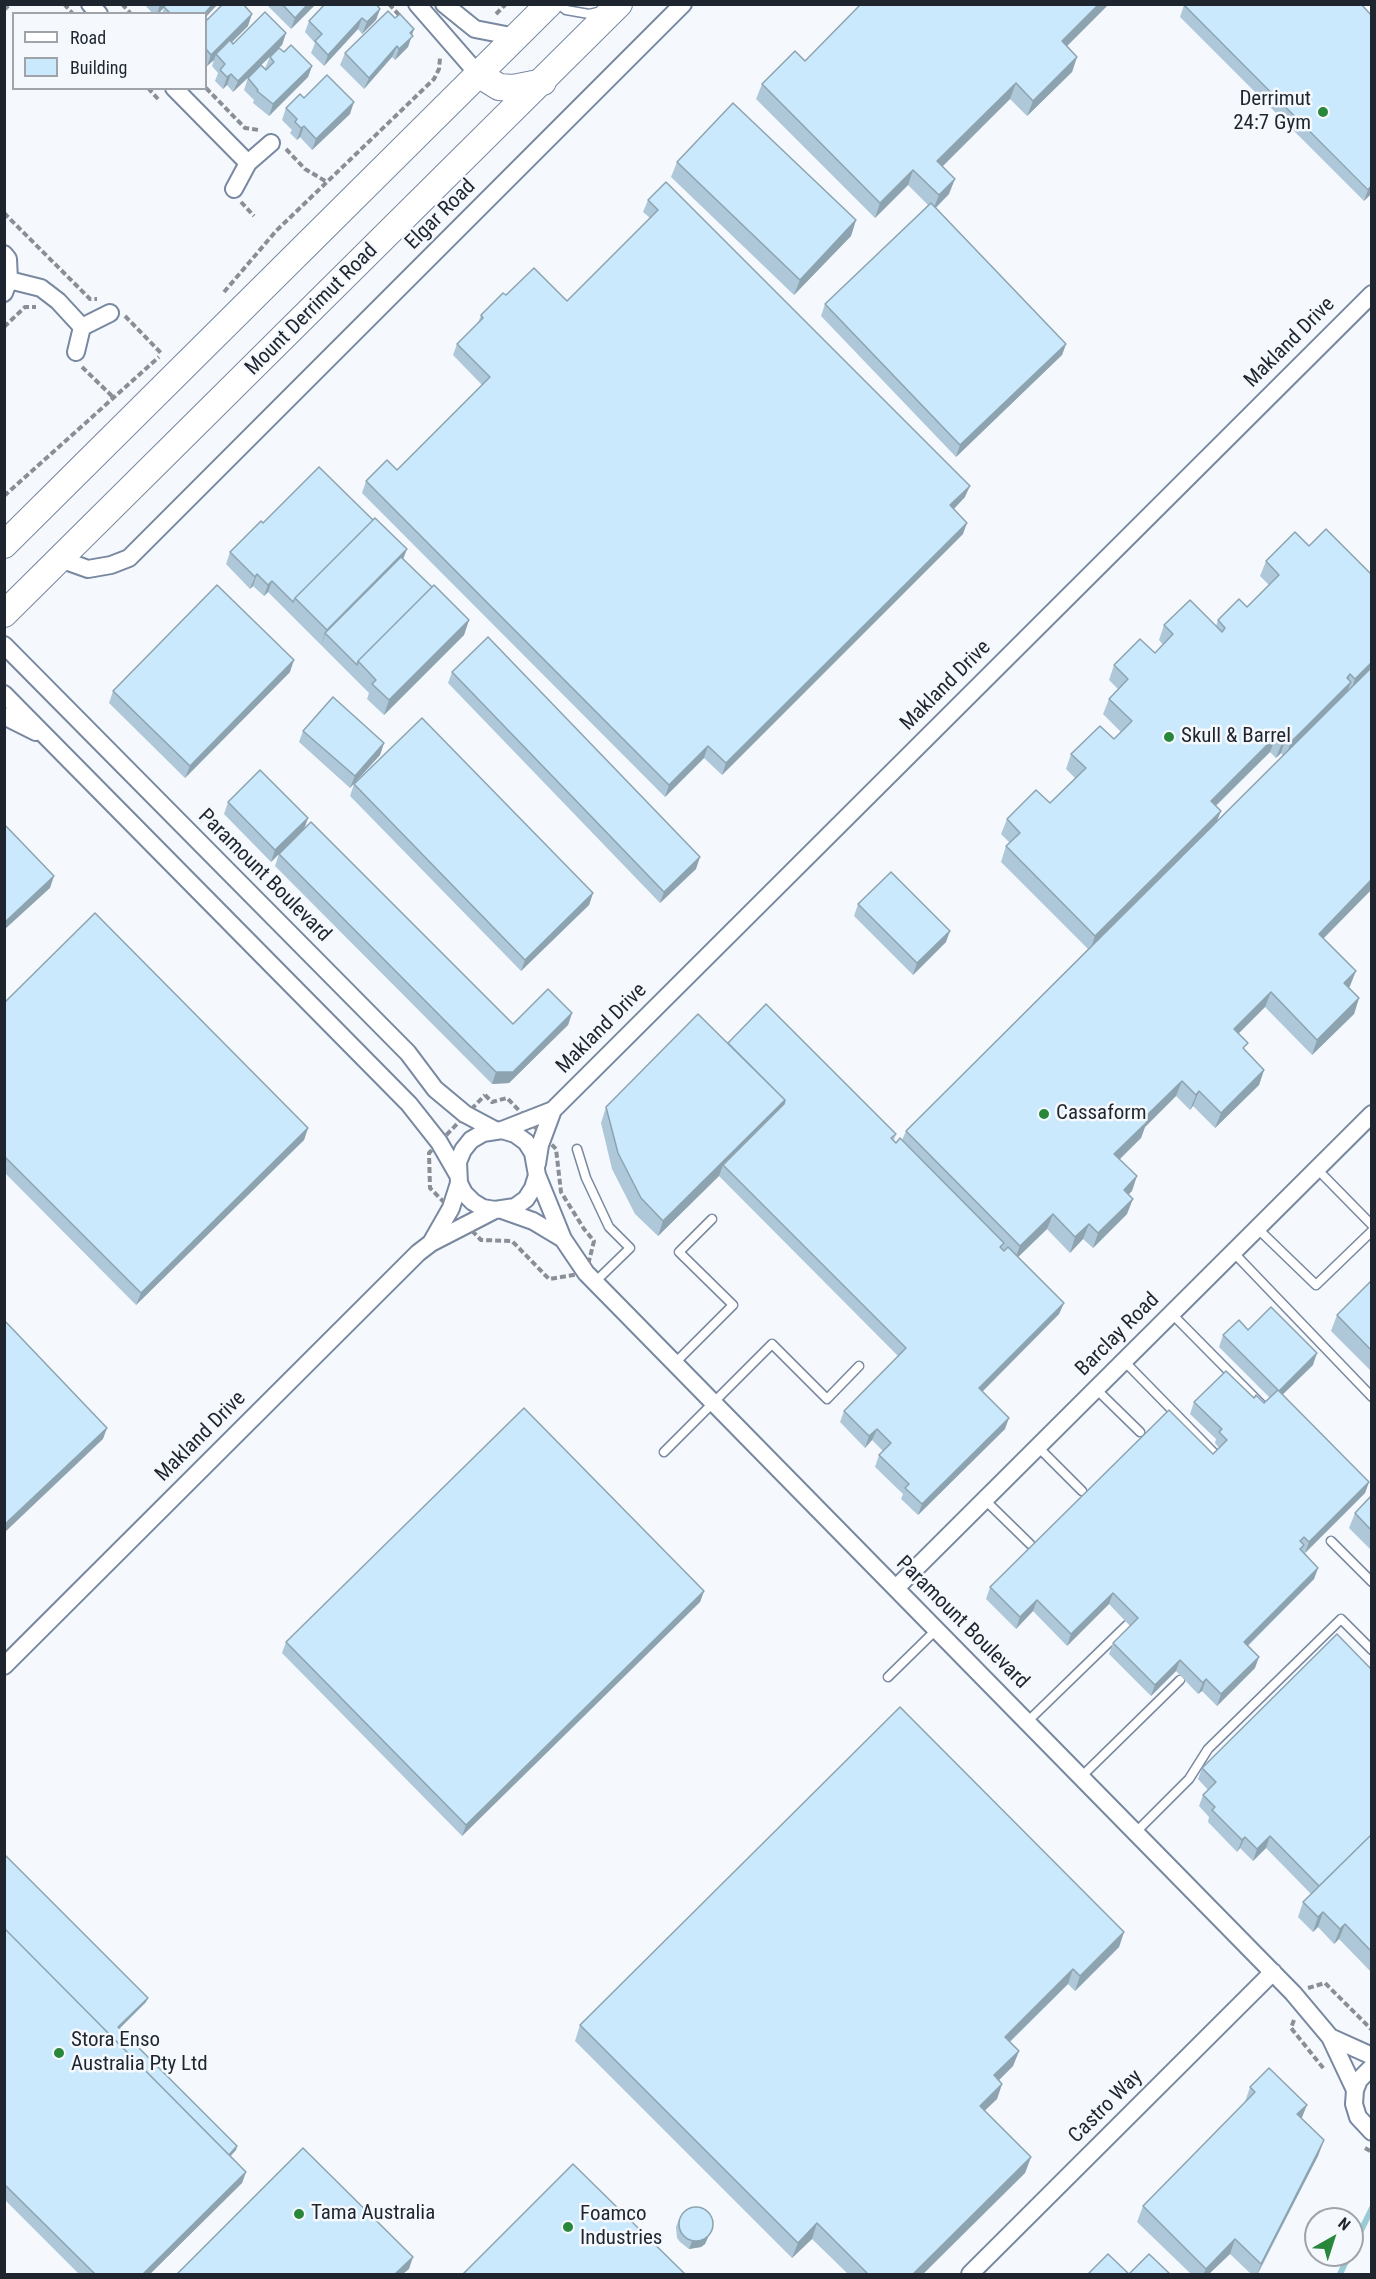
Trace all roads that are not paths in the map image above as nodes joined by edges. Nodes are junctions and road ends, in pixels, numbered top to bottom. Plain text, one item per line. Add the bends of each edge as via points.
1 (417, 4) edge
2 (444, 4) edge
3 (549, 4) edge
4 (558, 4) edge
5 (683, 4) edge
6 (618, 6) edge
7 (516, 36) junction
8 (478, 74) junction
9 (543, 82) junction
10 (176, 90) edge
11 (271, 143) dead end
12 (248, 163) junction
13 (236, 195) road end
14 (4, 254) edge
15 (7, 286) edge
16 (1371, 294) edge
17 (115, 312) road end
18 (82, 327) junction
19 (76, 356) road end
20 (4, 545) edge
21 (60, 560) junction
22 (4, 614) edge
23 (4, 645) edge
24 (4, 694) edge
25 (4, 716) edge
26 (48, 738) junction
27 (553, 1110) junction
28 (1371, 1114) edge
29 (499, 1130) junction
30 (577, 1149) dead end
31 (1317, 1169) junction
32 (537, 1170) junction
33 (458, 1179) junction
34 (499, 1210) junction
35 (712, 1219) dead end
36 (1371, 1226) edge
37 (1257, 1228) junction
38 (1371, 1232) edge
39 (563, 1239) junction
40 (431, 1243) junction
41 (1233, 1252) junction
42 (595, 1282) junction
43 (1172, 1314) junction
44 (1124, 1361) junction
45 (675, 1364) junction
46 (859, 1366) dead end
47 (1096, 1389) junction
48 (1371, 1397) edge
49 (713, 1403) junction
50 (1264, 1408) edge
51 (1140, 1432) dead end
52 (1038, 1447) junction
53 (664, 1452) dead end
54 (1216, 1455) edge
55 (1082, 1491) dead end
56 (985, 1500) junction
57 (1331, 1541) dead end
58 (1030, 1544) edge
59 (1371, 1582) edge
60 (896, 1588) junction
61 (1127, 1625) edge
62 (937, 1629) junction
63 (1371, 1650) edge
64 (4, 1666) edge
65 (888, 1677) dead end
66 (1180, 1680) dead end
67 (1027, 1722) junction
68 (1082, 1777) junction
69 (1136, 1832) junction
70 (1274, 1972) junction
71 (1330, 2037) junction
72 (1371, 2056) edge
73 (1371, 2067) edge
74 (1355, 2090) junction
75 (1366, 2138) edge
76 (970, 2274) edge

1 - 8 street
2 - 7 street via 475,29
3 - 7 main road
4 - 6 lane via 566,10 589,14
5 - 21 street, Elgar Road via 129,558 88,569
6 - 9 main road, Mount Derrimut Road
7 - 8 main road
8 - 9 main road via 499,87
8 - 20 main road
9 - 21 main road, Mount Derrimut Road
10 - 12 street
11 - 12 street
12 - 13 street
14 - 15 street via 8,259
15 - 18 street via 41,288
16 - 27 street, Makland Drive
17 - 18 street
18 - 19 street
21 - 22 main road, Mount Derrimut Road
23 - 29 street, Paramount Boulevard via 408,1053 435,1089 465,1114
24 - 26 street
25 - 26 street
26 - 33 street via 409,1104 439,1142
27 - 29 street, Makland Drive
27 - 32 street, Makland Drive via 540,1145
28 - 31 street, Barclay Road
29 - 32 street via 515,1134 525,1142 533,1153
29 - 33 street via 483,1133 467,1145 458,1162
30 - 42 lane via 609,1227 630,1248
31 - 36 lane
31 - 37 street, Barclay Road
32 - 34 street via 526,1199 515,1207
32 - 39 street, Paramount Boulevard
33 - 34 street via 473,1202
33 - 40 street, Makland Drive via 451,1208
34 - 39 street, Paramount Boulevard via 532,1221
34 - 40 street, Makland Drive
35 - 45 lane via 679,1252 733,1305
37 - 38 lane via 1316,1285
37 - 41 street, Barclay Road
39 - 42 street, Paramount Boulevard
40 - 64 street, Makland Drive
41 - 43 street, Barclay Road
41 - 48 lane
42 - 45 street, Paramount Boulevard
43 - 44 street, Barclay Road
43 - 50 lane
44 - 47 street, Barclay Road
44 - 54 lane
45 - 49 street, Paramount Boulevard
46 - 49 lane via 827,1399 772,1344
47 - 51 lane
47 - 52 street, Barclay Road
49 - 53 lane
49 - 60 street, Paramount Boulevard
52 - 55 lane
52 - 56 street, Barclay Road
56 - 58 lane
56 - 60 street, Barclay Road
57 - 59 lane
60 - 62 street, Paramount Boulevard
61 - 67 lane
62 - 65 lane
62 - 67 street, Paramount Boulevard
63 - 69 lane via 1341,1619 1208,1749 1190,1779
66 - 68 lane
67 - 68 street, Paramount Boulevard
68 - 69 street, Paramount Boulevard
69 - 70 street, Paramount Boulevard
70 - 71 street, Paramount Boulevard
70 - 76 street, Castro Way
71 - 72 street, Paramount Boulevard
71 - 74 street, Paramount Boulevard
73 - 74 street
74 - 75 street, Paramount Boulevard via 1354,2104

